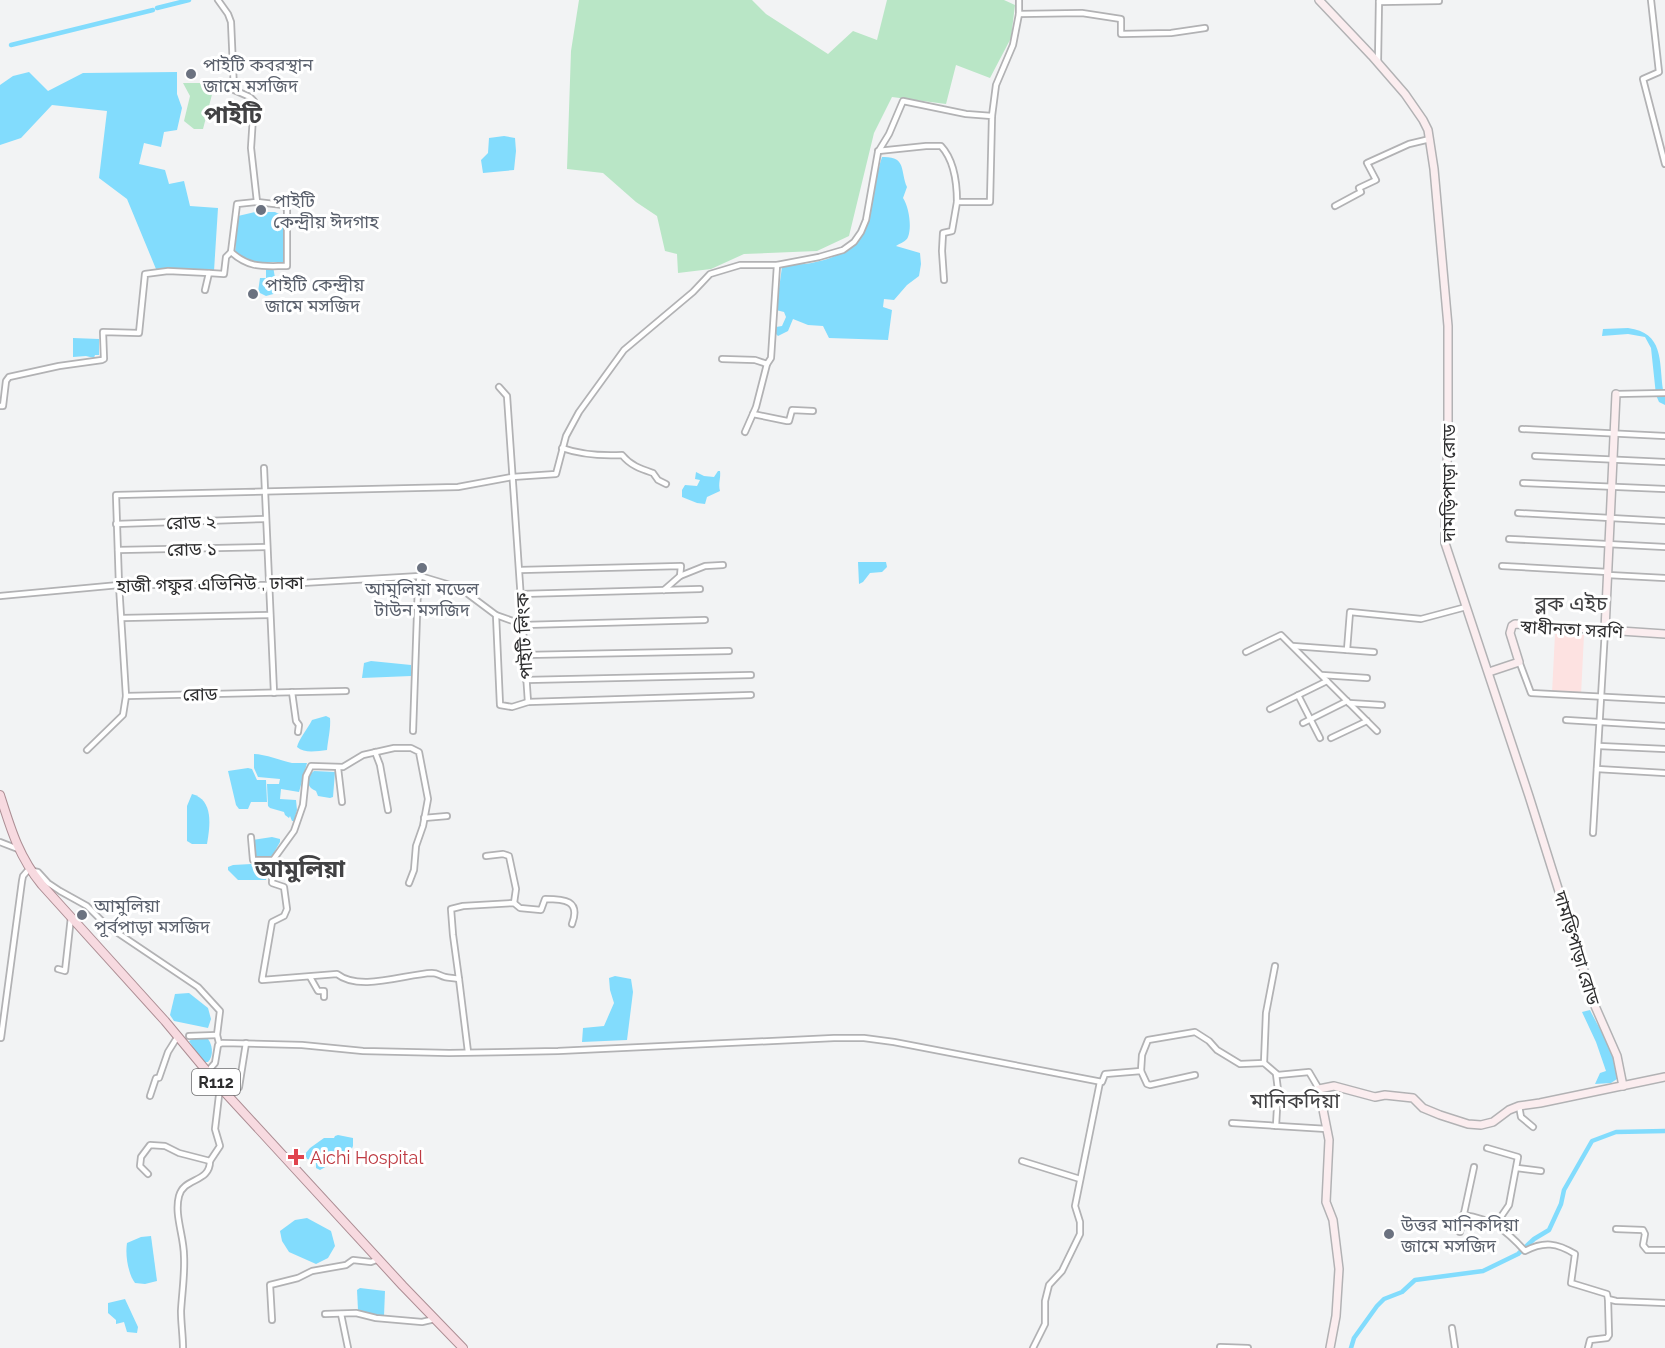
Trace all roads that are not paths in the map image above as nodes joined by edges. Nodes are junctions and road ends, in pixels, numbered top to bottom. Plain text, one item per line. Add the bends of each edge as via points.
1 (218, 0) edge
2 (1019, 0) edge
3 (1319, 0) edge
4 (1651, 0) edge
5 (1379, 1) edge
6 (1439, 1) edge
7 (1019, 14) junction
8 (1205, 28) dead end
9 (1377, 62) junction
10 (992, 116) junction
11 (1430, 138) junction
12 (878, 151) junction
13 (1665, 164) edge
14 (257, 202) junction
15 (957, 202) junction
16 (1335, 207) dead end
17 (231, 252) junction
18 (777, 266) junction
19 (209, 273) junction
20 (944, 280) dead end
21 (205, 290) dead end
22 (722, 358) dead end
23 (767, 364) junction
24 (499, 387) dead end
25 (1665, 393) edge
26 (1616, 394) joint
27 (0, 406) edge
28 (813, 411) dead end
29 (753, 414) junction
30 (1522, 429) dead end
31 (745, 432) dead end
32 (1614, 434) junction
33 (1665, 436) edge
34 (562, 448) junction
35 (1535, 456) dead end
36 (1613, 459) junction
37 (1665, 462) edge
38 (264, 468) dead end
39 (512, 477) junction
40 (1523, 483) dead end
41 (666, 484) dead end
42 (1612, 487) junction
43 (1665, 489) edge
44 (264, 492) junction
45 (1518, 513) dead end
46 (1610, 518) junction
47 (265, 519) junction
48 (1665, 521) edge
49 (116, 524) junction
50 (1509, 539) dead end
51 (1609, 545) junction
52 (267, 547) junction
53 (1665, 547) edge
54 (118, 550) junction
55 (723, 565) dead end
56 (1502, 566) dead end
57 (520, 570) junction
58 (1608, 574) junction
59 (420, 576) junction
60 (680, 576) junction
61 (1665, 578) edge
62 (119, 585) junction
63 (268, 585) junction
64 (700, 589) dead end
65 (664, 590) junction
66 (521, 594) junction
67 (0, 596) edge
68 (1466, 608) junction
69 (270, 615) junction
70 (496, 615) junction
71 (122, 618) junction
72 (705, 620) dead end
73 (524, 625) junction
74 (1605, 630) junction
75 (1665, 634) edge
76 (1292, 646) junction
77 (1347, 650) junction
78 (729, 651) dead end
79 (1246, 652) dead end
80 (1374, 652) dead end
81 (525, 655) junction
82 (1519, 661) junction
83 (1489, 672) junction
84 (751, 675) dead end
85 (1321, 675) junction
86 (1367, 678) dead end
87 (526, 680) junction
88 (1327, 681) junction
89 (345, 691) dead end
90 (292, 692) junction
91 (274, 693) junction
92 (751, 695) dead end
93 (1298, 695) junction
94 (126, 696) junction
95 (1601, 697) junction
96 (1665, 700) edge
97 (528, 702) junction
98 (1348, 702) junction
99 (1382, 705) dead end
100 (1270, 709) dead end
101 (1310, 719) junction
102 (1566, 720) dead end
103 (1367, 721) junction
104 (1600, 722) junction
105 (1303, 723) dead end
106 (1665, 726) edge
107 (1377, 731) dead end
108 (298, 732) dead end
109 (412, 732) dead end
110 (1320, 738) dead end
111 (1331, 738) dead end
112 (1599, 746) junction
113 (1665, 749) edge
114 (87, 750) dead end
115 (375, 752) junction
116 (338, 768) junction
117 (1597, 769) junction
118 (1665, 773) edge
119 (0, 795) edge
120 (342, 802) dead end
121 (388, 810) dead end
122 (447, 816) dead end
123 (424, 818) junction
124 (1593, 832) dead end
125 (251, 837) dead end
126 (0, 842) edge
127 (18, 849) junction
128 (486, 856) dead end
129 (273, 860) junction
130 (28, 868) junction
131 (409, 883) dead end
132 (514, 903) junction
133 (71, 917) junction
134 (572, 924) dead end
135 (1275, 966) dead end
136 (58, 969) dead end
137 (310, 977) junction
138 (459, 979) junction
139 (324, 997) dead end
140 (217, 1035) junction
141 (178, 1036) junction
142 (189, 1036) dead end
143 (1, 1038) edge
144 (219, 1043) junction
145 (246, 1043) junction
146 (468, 1052) junction
147 (1264, 1063) junction
148 (1141, 1071) junction
149 (207, 1072) junction
150 (1276, 1074) junction
151 (1195, 1075) dead end
152 (1665, 1077) edge
153 (1100, 1082) junction
154 (1623, 1086) junction
155 (220, 1087) junction
156 (239, 1087) dead end
157 (1319, 1089) junction
158 (150, 1096) dead end
159 (1519, 1106) junction
160 (1232, 1123) dead end
161 (1276, 1126) junction
162 (1533, 1127) dead end
163 (1327, 1129) junction
164 (1487, 1148) dead end
165 (210, 1161) junction
166 (1022, 1161) dead end
167 (1474, 1167) dead end
168 (1517, 1168) junction
169 (1541, 1171) dead end
170 (148, 1174) dead end
171 (1080, 1179) junction
172 (1463, 1215) junction
173 (1496, 1224) junction
174 (1616, 1229) dead end
175 (1460, 1232) dead end
176 (1665, 1250) edge
177 (379, 1259) junction
178 (1608, 1299) junction
179 (1665, 1303) edge
180 (325, 1314) dead end
181 (341, 1314) junction
182 (435, 1319) junction
183 (272, 1320) dead end
184 (1452, 1328) dead end
185 (1220, 1347) edge
186 (183, 1348) edge
187 (348, 1348) edge
188 (463, 1348) edge
189 (1033, 1348) edge
190 (1248, 1348) edge
191 (1330, 1348) edge
192 (1455, 1348) edge
193 (1587, 1348) edge

1 - 14 street via 231,22 234,90 254,101 251,148
2 - 7 street
3 - 9 main road, দামড়িপাড়া রোড
4 - 13 street via 1659,72 1643,79
5 - 6 street
5 - 9 street
7 - 8 street via 1082,13 1121,19 1121,34
7 - 10 street via 1013,45 996,85
9 - 11 main road, দামড়িপাড়া রোড via 1423,120
10 - 12 street via 903,101
10 - 15 street via 990,202
11 - 16 street via 1367,163 1376,180
11 - 68 main road, দামড়িপাড়া রোড via 1448,327 1444,531 1448,556
12 - 15 street via 941,146 949,154
12 - 18 street via 866,220 854,242 843,250
14 - 17 street via 237,204
14 - 17 street via 283,204 286,209 287,266 253,266
15 - 20 street via 952,231 943,233
17 - 19 street via 226,257 224,274
18 - 23 street via 771,358
18 - 34 street via 740,265 710,274 624,350 579,412
19 - 21 street
19 - 27 street via 144,274 139,333 103,332 102,360 9,377
22 - 23 street
23 - 29 street
24 - 39 street, পাইটি লিংক via 507,396
25 - 26 street
26 - 32 main road
28 - 29 street via 792,410 789,421
29 - 31 street
30 - 32 street
32 - 33 street
32 - 36 main road
34 - 39 street via 556,474
34 - 41 street via 600,456 622,455
35 - 36 street
36 - 37 street
36 - 42 main road
38 - 44 street
39 - 44 street via 458,487
39 - 57 street, পাইটি লিংক
40 - 42 street
42 - 43 street
42 - 46 main road
44 - 47 street
44 - 49 street via 116,495
45 - 46 street
46 - 48 street
46 - 51 main road
47 - 49 street, রোড ২
47 - 52 street
49 - 54 street
50 - 51 street
51 - 53 street
51 - 58 main road
52 - 54 street, রোড ১
52 - 63 street
54 - 62 street
55 - 60 street via 705,566
56 - 58 street
57 - 60 street via 681,566
57 - 66 street, পাইটি লিংক
58 - 61 street
58 - 74 main road
59 - 63 street, হাজী গফুর এভিনিউ , ঢাকা
59 - 70 street via 460,588
59 - 109 street
60 - 65 street
62 - 63 street, হাজী গফুর এভিনিউ , ঢাকা
62 - 67 street, হাজী গফুর এভিনিউ , ঢাকা
62 - 71 street
63 - 69 street
64 - 65 street
65 - 66 street
66 - 73 street, পাইটি লিংক
68 - 77 street via 1421,619 1350,612
68 - 83 main road, দামড়িপাড়া রোড
69 - 71 street
69 - 91 street
70 - 73 street
70 - 97 street via 500,705 512,708
71 - 94 street
72 - 73 street
73 - 81 street, পাইটি লিংক
74 - 75 main road, স্বাধীনতা সরণি
74 - 82 main road, স্বাধীনতা সরণি via 1513,625 1510,633
74 - 95 street
76 - 77 street
76 - 79 street via 1281,635
76 - 85 street
77 - 80 street
78 - 81 street
81 - 87 street, পাইটি লিংক
82 - 83 main road, স্বাধীনতা সরণি
82 - 95 street via 1531,693
83 - 154 main road, দামড়িপাড়া রোড via 1594,1006 1617,1056
84 - 87 street
85 - 86 street
85 - 88 street
87 - 97 street, পাইটি লিংক
88 - 93 street
88 - 98 street
89 - 90 street, রোড
90 - 91 street, রোড
90 - 108 street
91 - 94 street, রোড
92 - 97 street, পাইটি লিংক
93 - 100 street
93 - 101 street
94 - 114 street via 123,714
95 - 96 street
95 - 104 street
98 - 99 street
98 - 101 street
98 - 103 street
101 - 105 street
101 - 110 street
102 - 104 street
103 - 107 street
103 - 111 street
104 - 106 street
104 - 112 street
112 - 113 street
112 - 117 street
115 - 116 street
115 - 121 street
115 - 123 street via 394,748 419,752 428,799
116 - 120 street
116 - 129 street via 311,766 294,831
117 - 118 street
117 - 124 street
119 - 127 main road, R112
122 - 123 street
123 - 131 street
125 - 129 street via 254,860
126 - 127 street
127 - 130 main road, R112
128 - 132 street via 509,856 516,889
129 - 137 street via 272,883 284,887 287,909 284,916 272,922 262,980
130 - 133 main road, R112
130 - 140 street via 198,987 220,1011
130 - 143 street via 22,881
132 - 134 street via 520,908 541,910 545,899 567,900 574,915
132 - 138 street via 451,909
133 - 136 street via 65,971
133 - 141 main road, R112
135 - 147 street via 1266,1013
137 - 138 street via 337,974 346,981 385,981 436,973
137 - 139 street via 315,988 324,991
138 - 146 street
140 - 142 street
140 - 144 street
141 - 149 main road, R112
141 - 158 street
144 - 145 street
144 - 149 street via 215,1063
145 - 146 street via 363,1051
145 - 156 street
146 - 153 street via 864,1038
147 - 148 street via 1240,1064 1195,1032 1189,1032 1148,1040
147 - 150 street
148 - 151 street via 1150,1085
148 - 153 street via 1105,1074
149 - 155 main road, R112
150 - 157 street via 1310,1072
150 - 161 street
152 - 154 main road
153 - 171 street
154 - 159 main road
155 - 165 street via 215,1129 220,1146
155 - 177 main road, R112
157 - 159 main road via 1334,1086 1375,1097 1413,1098 1423,1108 1468,1124 1493,1122
157 - 163 main road
159 - 162 street via 1521,1117
160 - 161 street
161 - 163 street
163 - 191 main road via 1326,1202 1333,1220 1339,1269
164 - 168 street via 1518,1157
165 - 170 street via 150,1144 140,1166
165 - 186 street via 207,1174 181,1190 178,1198 184,1253
166 - 171 street
167 - 172 street
168 - 169 street
168 - 173 street via 1509,1205
171 - 189 street via 1075,1206 1080,1234 1062,1271 1049,1286 1045,1324
172 - 173 street
172 - 175 street
173 - 178 street via 1525,1251 1551,1243 1575,1254 1572,1283 1607,1294
174 - 176 street via 1643,1230 1647,1250
177 - 182 main road, R112
177 - 183 street via 353,1260 270,1285
178 - 179 street
178 - 193 street via 1608,1338 1590,1340
180 - 181 street
181 - 182 street via 422,1322
181 - 187 street
182 - 188 main road, R112
184 - 192 street
185 - 190 street

